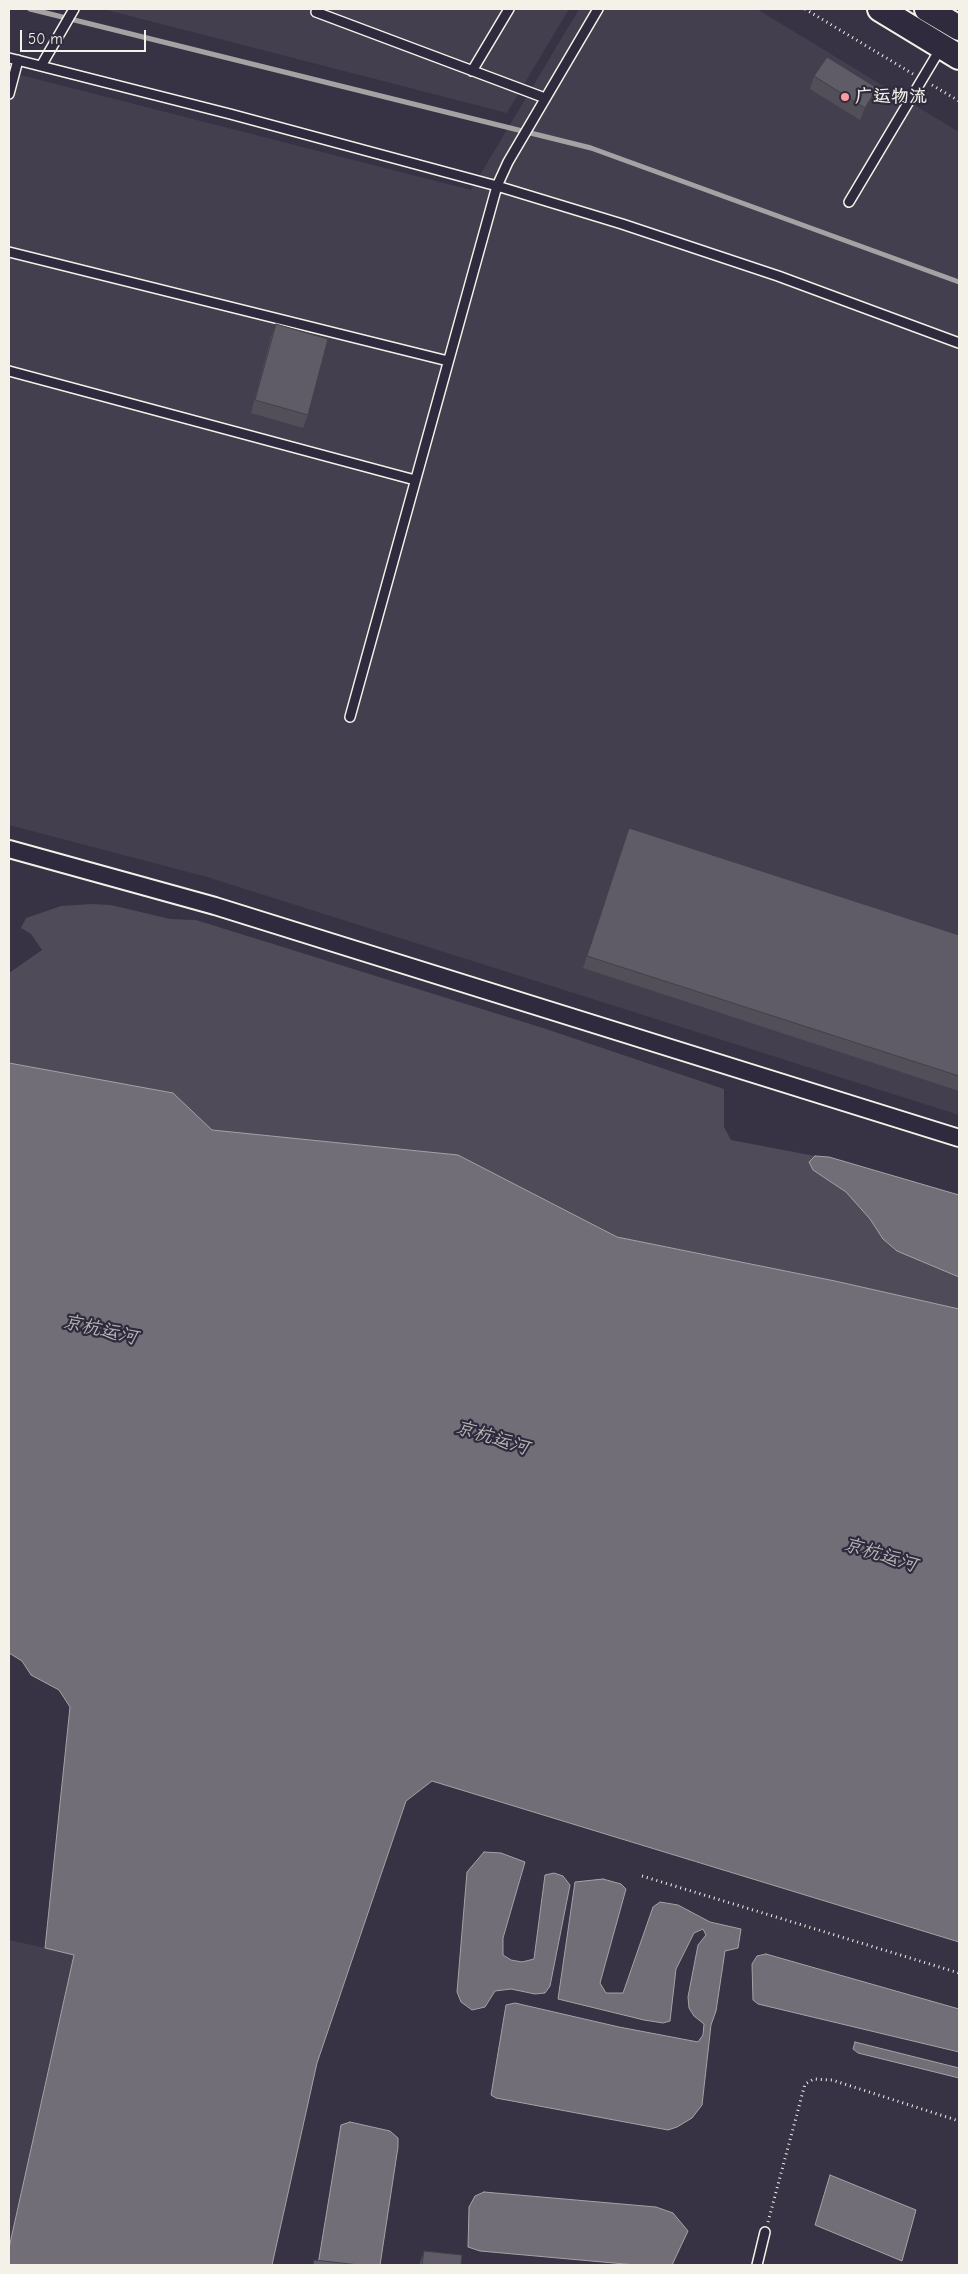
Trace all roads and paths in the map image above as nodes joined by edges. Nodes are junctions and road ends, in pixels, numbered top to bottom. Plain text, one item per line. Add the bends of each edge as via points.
1 (74, 9) edge
2 (318, 9) edge
3 (509, 9) edge
4 (598, 9) edge
5 (805, 9) edge
6 (880, 9) edge
7 (927, 9) edge
8 (959, 28) edge
9 (951, 51) edge
10 (13, 59) edge
11 (41, 66) junction
12 (472, 71) junction
13 (922, 79) junction
14 (9, 94) edge
15 (545, 98) junction
16 (959, 101) edge
17 (497, 186) junction
18 (848, 202) dead end
19 (9, 252) edge
20 (959, 344) edge
21 (448, 360) junction
22 (9, 371) edge
23 (415, 480) junction
24 (350, 717) dead end
25 (9, 849) edge
26 (959, 1138) edge
27 (642, 1876) dead end
28 (959, 1973) edge
29 (959, 2122) edge
30 (765, 2232) joint
31 (757, 2265) edge

1 - 11 lane
2 - 12 lane via 316,12
3 - 12 lane
4 - 15 lane
5 - 13 path
6 - 9 street
7 - 8 street
9 - 13 lane
10 - 11 lane
10 - 14 lane
11 - 17 lane
12 - 15 lane
13 - 16 path
13 - 18 lane
15 - 17 lane
17 - 20 lane via 778,276
17 - 21 lane
19 - 21 lane
21 - 23 lane
22 - 23 lane
23 - 24 lane
25 - 26 street via 215,906
27 - 28 path
29 - 30 path via 832,2080 814,2080 805,2084
30 - 31 lane

